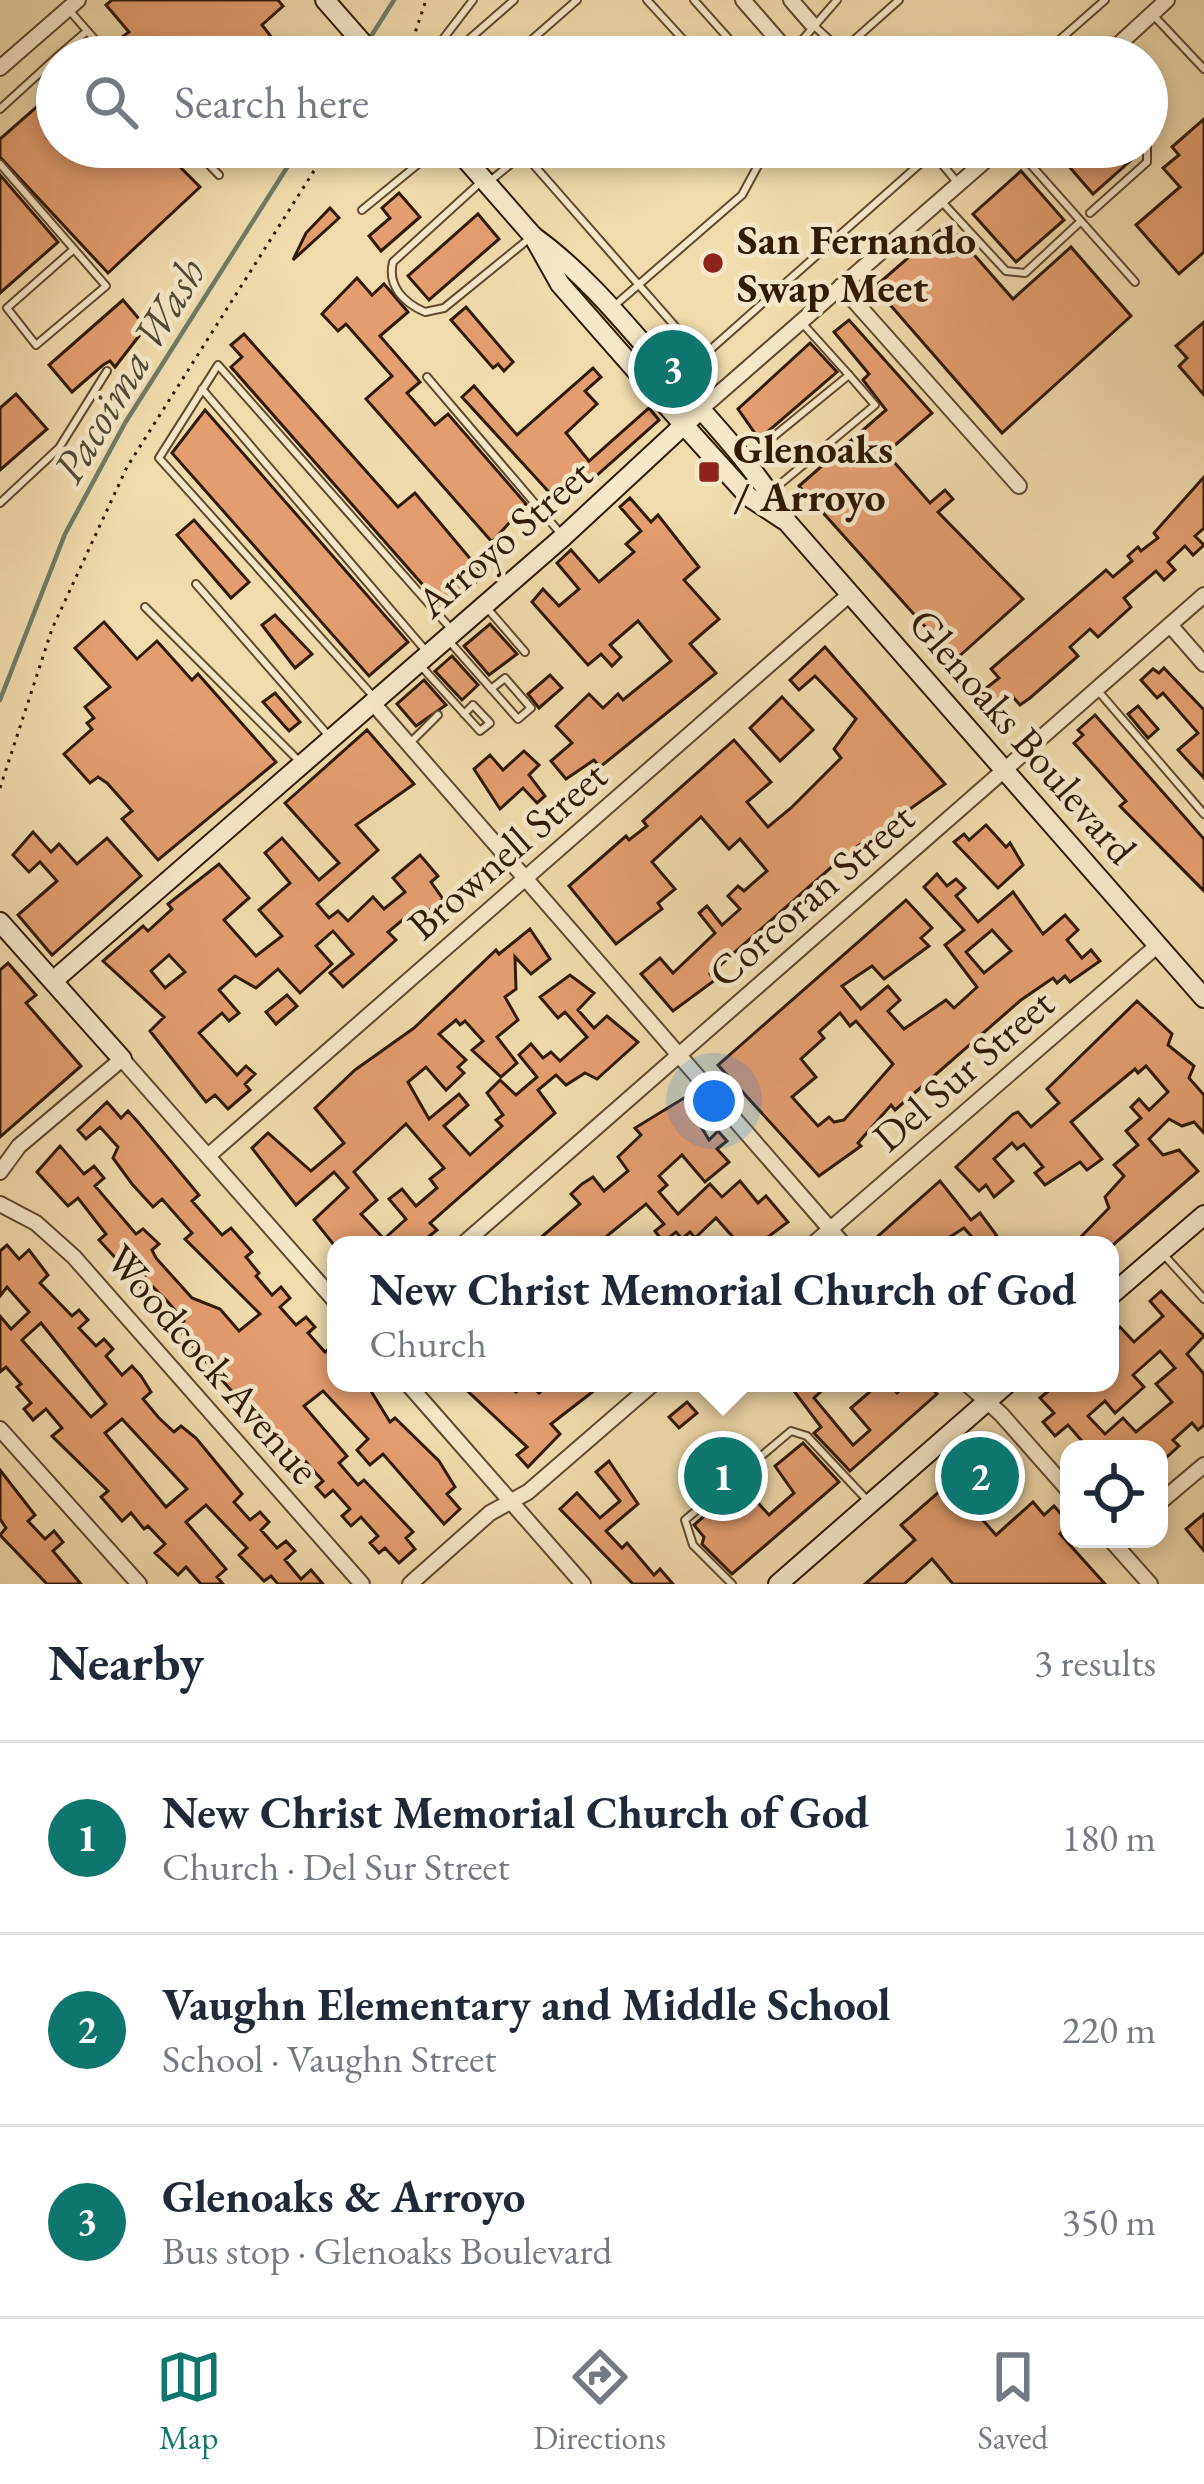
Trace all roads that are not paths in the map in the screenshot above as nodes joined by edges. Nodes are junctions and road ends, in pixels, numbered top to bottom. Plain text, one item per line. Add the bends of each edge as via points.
1 (325, 0) edge
2 (473, 0) edge
3 (514, 0) edge
4 (577, 0) edge
5 (646, 0) edge
6 (694, 0) edge
7 (742, 0) edge
8 (791, 0) edge
9 (837, 0) edge
10 (899, 0) edge
11 (1105, 0) edge
12 (1167, 0) edge
13 (73, 5) edge
14 (1152, 14) junction
15 (812, 23) junction
16 (87, 31) junction
17 (37, 36) edge
18 (81, 36) edge
19 (91, 36) edge
20 (357, 36) edge
21 (445, 36) edge
22 (473, 36) edge
23 (536, 36) edge
24 (679, 36) edge
25 (726, 36) edge
26 (772, 36) edge
27 (803, 36) edge
28 (824, 36) edge
29 (862, 36) edge
30 (1064, 36) edge
31 (1128, 36) edge
32 (36, 37) edge
33 (0, 68) edge
34 (1204, 69) edge
35 (36, 76) edge
36 (0, 109) edge
37 (0, 164) edge
38 (212, 168) edge
39 (413, 168) edge
40 (473, 168) edge
41 (501, 168) edge
42 (537, 168) edge
43 (757, 168) edge
44 (912, 168) edge
45 (947, 168) edge
46 (977, 168) edge
47 (1033, 168) edge
48 (1140, 168) edge
49 (219, 175) dead end
50 (485, 182) junction
51 (958, 184) junction
52 (939, 199) junction
53 (362, 210) dead end
54 (1090, 213) dead end
55 (1080, 222) junction
56 (533, 236) junction
57 (74, 249) junction
58 (1135, 282) dead end
59 (638, 284) junction
60 (841, 286) junction
61 (611, 308) junction
62 (800, 322) junction
63 (106, 371) dead end
64 (849, 375) junction
65 (427, 377) dead end
66 (202, 389) junction
67 (701, 409) junction
68 (683, 424) junction
69 (745, 460) junction
70 (1019, 486) dead end
71 (770, 492) junction
72 (0, 503) edge
73 (788, 523) junction
74 (563, 537) junction
75 (196, 584) dead end
76 (850, 594) junction
77 (1204, 595) edge
78 (485, 606) junction
79 (145, 607) dead end
80 (1170, 626) junction
81 (450, 635) junction
82 (525, 652) dead end
83 (423, 657) junction
84 (1204, 664) edge
85 (491, 689) junction
86 (1096, 689) junction
87 (373, 701) junction
88 (464, 714) dead end
89 (438, 715) dead end
90 (330, 737) junction
91 (409, 744) junction
92 (300, 763) junction
93 (1005, 770) junction
94 (1204, 814) edge
95 (524, 879) junction
96 (1, 925) edge
97 (1158, 945) junction
98 (52, 981) junction
99 (1204, 998) edge
100 (677, 1054) junction
101 (122, 1059) junction
102 (208, 1156) junction
103 (0, 1172) edge
104 (0, 1204) edge
105 (1204, 1215) edge
106 (830, 1229) junction
107 (472, 1236) edge
108 (822, 1236) edge
109 (836, 1236) edge
110 (1161, 1253) junction
111 (1119, 1288) edge
112 (327, 1292) edge
113 (1204, 1299) edge
114 (415, 1392) edge
115 (644, 1392) edge
116 (975, 1392) edge
117 (998, 1392) edge
118 (986, 1402) junction
119 (0, 1429) edge
120 (1204, 1465) edge
121 (1060, 1482) edge
122 (1168, 1495) edge
123 (511, 1501) junction
124 (870, 1504) junction
125 (1121, 1548) edge
126 (140, 1584) edge
127 (362, 1584) edge
128 (410, 1584) edge
129 (584, 1584) edge
130 (731, 1584) edge
131 (778, 1584) edge
132 (1150, 1584) edge

1 - 20 main road
2 - 21 lane
3 - 22 lane
4 - 23 lane
5 - 24 lane
6 - 25 lane
7 - 26 street
8 - 15 street
9 - 15 lane
10 - 29 lane
11 - 30 lane
12 - 14 street
13 - 16 lane
13 - 17 street
14 - 31 street
14 - 34 lane
15 - 27 lane
15 - 28 lane
16 - 18 lane
16 - 19 lane
32 - 33 street
35 - 36 lane
37 - 57 lane
38 - 49 lane
39 - 53 lane
40 - 50 main road, Glenoaks Boulevard
41 - 50 lane
42 - 59 lane
43 - 59 lane via 742,195
44 - 59 lane via 702,357
45 - 51 lane
46 - 51 street, Arroyo Street
47 - 55 lane
48 - 54 lane
50 - 56 main road, Glenoaks Boulevard
50 - 56 lane via 393,262 402,298 425,312 444,308
51 - 52 street, Arroyo Street
52 - 55 lane via 1006,271 1025,273
52 - 60 street, Arroyo Street
55 - 58 lane
56 - 61 main road, Glenoaks Boulevard
56 - 68 main road, Glenoaks Boulevard via 560,284
57 - 57 lane via 106,286 36,345 7,308
59 - 61 lane
60 - 62 street, Arroyo Street
60 - 70 street
61 - 67 main road, Glenoaks Boulevard
62 - 64 lane
62 - 67 street, Arroyo Street
63 - 72 lane via 59,448
64 - 69 lane
64 - 71 lane via 875,405
65 - 74 lane
66 - 81 lane via 218,365
66 - 83 lane
66 - 87 lane via 159,458
67 - 68 main road, Arroyo Street
67 - 69 main road, Glenoaks Boulevard
68 - 73 main road, Glenoaks Boulevard via 749,497
68 - 74 main road, Arroyo Street
69 - 71 main road, Glenoaks Boulevard
71 - 73 main road, Glenoaks Boulevard
73 - 76 main road, Glenoaks Boulevard
74 - 78 main road, Arroyo Street
75 - 90 lane
76 - 93 main road, Glenoaks Boulevard
76 - 95 street, Brownell Street
77 - 80 street, Corcoran Street
78 - 81 main road, Arroyo Street
78 - 82 lane
79 - 92 lane
80 - 84 street
80 - 86 street, Corcoran Street
81 - 83 main road, Arroyo Street
81 - 85 lane
83 - 87 main road, Arroyo Street
83 - 88 lane
85 - 85 lane via 518,719 531,708 505,678
86 - 93 street, Corcoran Street
86 - 94 lane
87 - 90 main road, Arroyo Street
87 - 91 street
89 - 91 lane
90 - 92 main road, Arroyo Street
91 - 95 street
92 - 98 main road, Arroyo Street
93 - 97 main road, Glenoaks Boulevard
93 - 100 street, Corcoran Street
95 - 100 street
95 - 102 street, Brownell Street
96 - 98 main road
97 - 99 main road, Glenoaks Boulevard
97 - 106 street, Del Sur Street
98 - 101 main road
100 - 106 street
100 - 107 street, Corcoran Street
101 - 102 street
101 - 103 street via 19,1146
102 - 112 street
104 - 127 street, Woodcock Avenue via 74,1257
105 - 110 main road
106 - 108 street, Del Sur Street
106 - 109 street
110 - 111 main road
110 - 113 lane
114 - 123 street
115 - 123 street
116 - 118 street
117 - 118 main road
118 - 121 street
118 - 124 main road
119 - 126 street
120 - 122 street
123 - 128 street
123 - 129 street
124 - 130 lane via 807,1436 790,1431 685,1520 693,1546
124 - 131 main road
125 - 132 street

